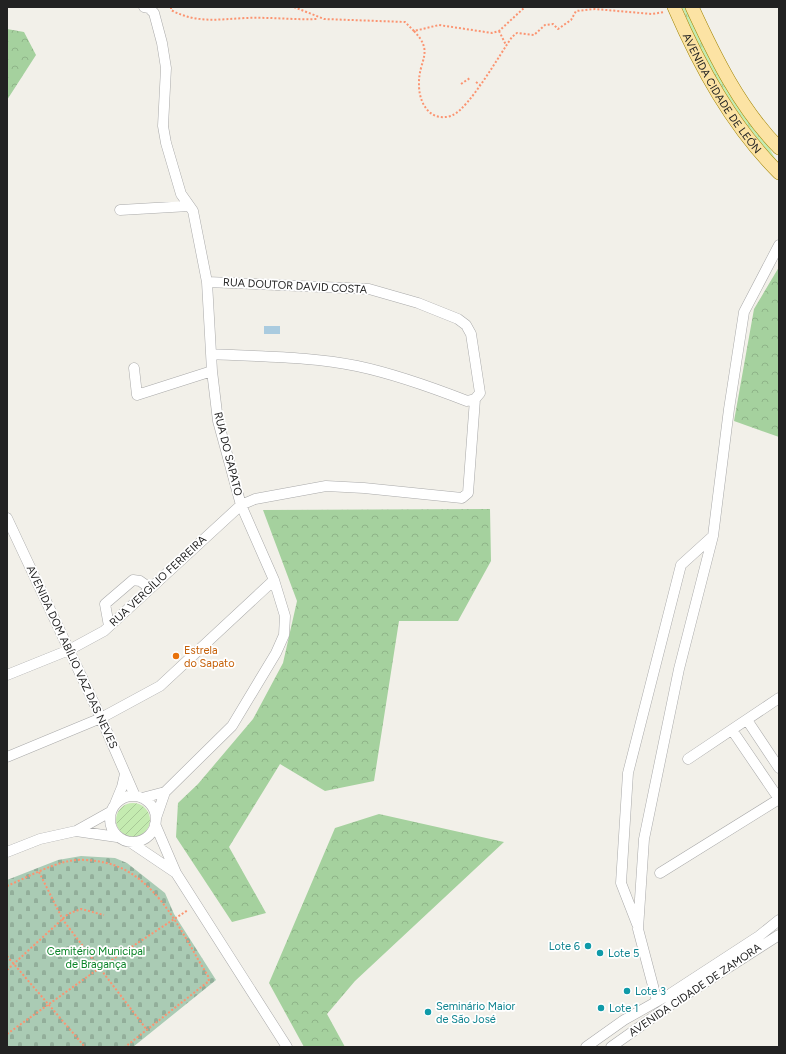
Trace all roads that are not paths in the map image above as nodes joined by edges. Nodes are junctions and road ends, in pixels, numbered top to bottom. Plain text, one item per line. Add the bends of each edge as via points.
1 (144, 7) edge
2 (692, 7) edge
3 (671, 8) edge
4 (778, 149) edge
5 (779, 173) edge
6 (189, 206) junction
7 (120, 210) dead end
8 (779, 242) edge
9 (207, 282) junction
10 (211, 354) junction
11 (134, 368) dead end
12 (212, 371) junction
13 (475, 399) junction
14 (240, 505) junction
15 (7, 518) edge
16 (713, 536) junction
17 (274, 580) junction
18 (150, 588) junction
19 (109, 626) junction
20 (69, 650) junction
21 (7, 675) edge
22 (779, 698) edge
23 (101, 718) junction
24 (747, 720) junction
25 (732, 730) junction
26 (7, 757) edge
27 (688, 759) dead end
28 (779, 768) edge
29 (125, 774) junction
30 (165, 792) junction
31 (138, 797) junction
32 (779, 799) edge
33 (113, 808) junction
34 (156, 821) junction
35 (76, 831) junction
36 (117, 837) junction
37 (130, 842) junction
38 (7, 852) edge
39 (176, 873) junction
40 (660, 873) dead end
41 (779, 920) edge
42 (638, 929) junction
43 (779, 935) edge
44 (657, 1001) junction
45 (624, 1020) junction
46 (287, 1047) edge
47 (586, 1047) edge
48 (596, 1047) edge
49 (611, 1047) edge

1 - 6 street, RUA DO SAPATO via 150,8 154,13 162,43 166,68 163,126 181,194
2 - 4 main road, AVENIDA CIDADE DE LEÓN via 743,102
3 - 5 main road, AVENIDA CIDADE DE LEÓN via 693,51 735,121
6 - 7 street
6 - 9 street, RUA DO SAPATO via 193,211 200,240
8 - 16 street via 744,312
9 - 10 street, RUA DO SAPATO
9 - 13 street, RUA DOUTOR DAVID COSTA via 370,289 418,303 458,319 466,325 471,334 480,393
10 - 12 street, RUA DO SAPATO
10 - 13 street via 316,360 356,366 413,380 467,401
11 - 12 street via 137,395
12 - 14 street, RUA DO SAPATO via 218,421
13 - 14 street, RUA DOUTOR DAVID COSTA via 468,493 462,498 326,486 255,499
14 - 17 street, RUA DO SAPATO
14 - 18 street, RUA VERGÍLIO FERREIRA
15 - 20 street, AVENIDA DOM ABÍLIO VAZ DAS NEVES
16 - 42 street via 679,669 644,839
16 - 42 street via 681,565 628,773 621,883
17 - 23 street via 160,686
17 - 30 street, RUA DO SAPATO via 285,616 284,635 276,653 232,726
18 - 19 street, RUA VERGÍLIO FERREIRA
18 - 19 street via 140,581 133,580 105,604
19 - 20 street, RUA VERGÍLIO FERREIRA
20 - 21 street, RUA VERGÍLIO FERREIRA
20 - 23 street, AVENIDA DOM ABÍLIO VAZ DAS NEVES
22 - 24 street
23 - 26 street
23 - 29 street, AVENIDA DOM ABÍLIO VAZ DAS NEVES
24 - 25 street
24 - 28 street
25 - 27 street
25 - 32 street
29 - 31 street, AVENIDA DOM ABÍLIO VAZ DAS NEVES
29 - 33 street
30 - 31 street
30 - 34 street
31 - 33 street via 127,796
31 - 34 street via 152,806
32 - 40 street
33 - 35 street
33 - 36 street via 110,825
34 - 37 street via 150,835 144,840
34 - 39 street
35 - 36 street
35 - 38 street via 40,839
36 - 37 street
37 - 39 street
39 - 46 street
41 - 44 street, AVENIDA CIDADE DE ZAMORA via 753,940
42 - 44 street
43 - 49 street, AVENIDA CIDADE DE ZAMORA via 676,1001
44 - 45 street, AVENIDA CIDADE DE ZAMORA
45 - 47 street, AVENIDA CIDADE DE ZAMORA
45 - 48 street via 614,1034

